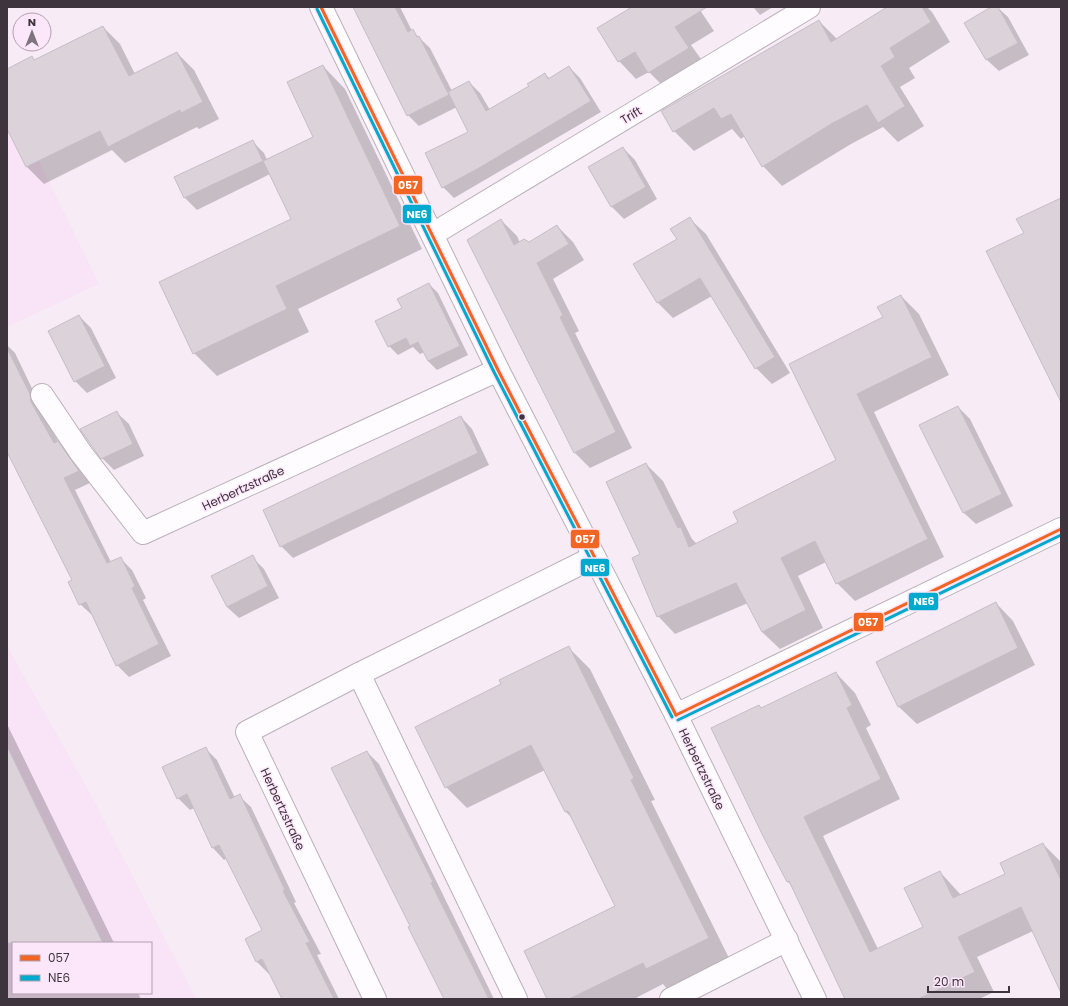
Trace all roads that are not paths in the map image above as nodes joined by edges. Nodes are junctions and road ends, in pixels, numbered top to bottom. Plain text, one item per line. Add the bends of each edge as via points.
1 (321, 7) edge
2 (809, 7) edge
3 (433, 234) junction
4 (498, 370) junction
5 (42, 395) dead end
6 (1061, 529) edge
7 (594, 557) junction
8 (359, 674) junction
9 (676, 715) junction
10 (787, 940) junction
11 (375, 999) edge
12 (516, 999) edge
13 (671, 999) edge
14 (815, 999) edge

1 - 3 street, Herbertzstraße
2 - 3 street, Trift
3 - 4 street, Herbertzstraße
4 - 5 street, Herbertzstraße via 143,534 81,453
4 - 7 street, Herbertzstraße
6 - 9 street
7 - 8 street, Herbertzstraße
7 - 9 street, Herbertzstraße
8 - 11 street, Herbertzstraße via 247,732
8 - 12 street
9 - 10 street, Herbertzstraße
10 - 13 street
10 - 14 street, Herbertzstraße

